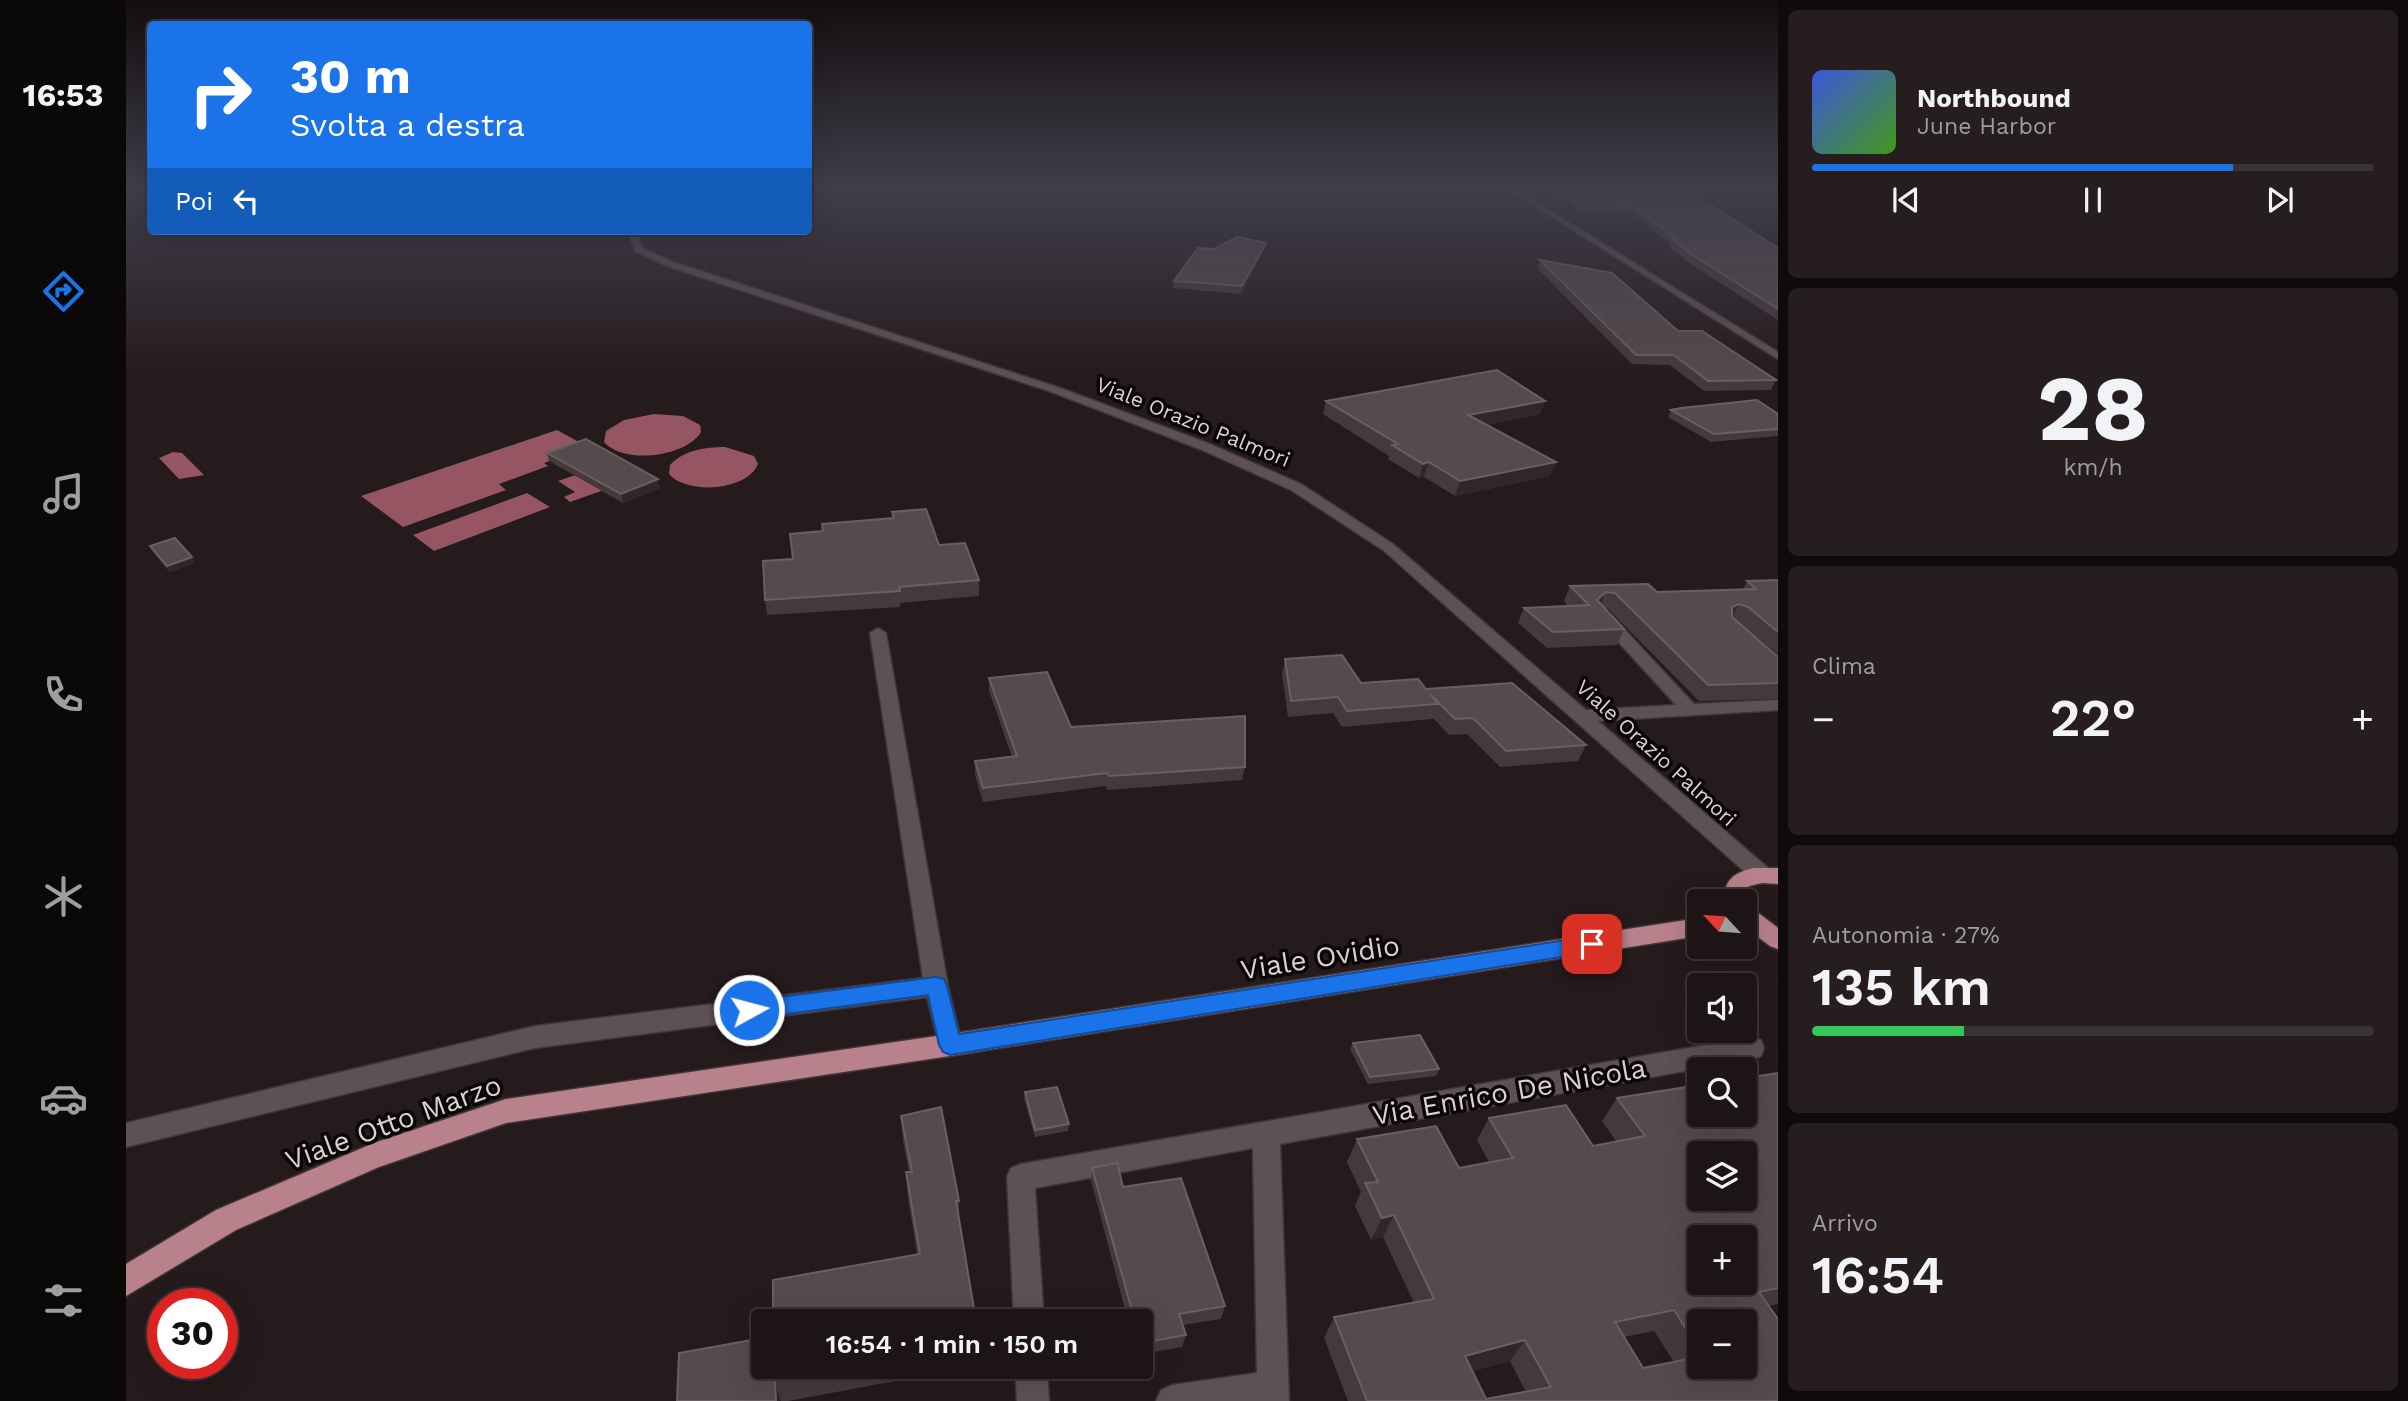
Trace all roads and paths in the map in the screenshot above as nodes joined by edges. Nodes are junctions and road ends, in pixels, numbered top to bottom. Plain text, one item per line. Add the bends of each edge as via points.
1 (647, 253) edge
2 (1614, 253) edge
3 (1778, 356) edge
4 (1601, 614) edge
5 (878, 633) dead end
6 (1778, 705) edge
7 (1689, 709) junction
8 (1584, 716) junction
9 (1769, 875) edge
10 (1738, 889) edge
11 (1757, 924) edge
12 (1687, 929) edge
13 (1778, 940) edge
14 (936, 986) junction
15 (950, 1045) junction
16 (1752, 1048) dead end
17 (1266, 1134) junction
18 (126, 1135) edge
19 (126, 1281) edge
20 (1028, 1309) edge
21 (1032, 1379) edge
22 (1273, 1394) edge
23 (1033, 1401) edge
24 (1172, 1401) edge

1 - 8 street, Viale Orazio Palmori via 1056,390 1296,487 1388,547
2 - 3 street
4 - 7 street
5 - 14 street
6 - 7 street
7 - 8 street
8 - 9 street, Viale Orazio Palmori
9 - 10 main road via 1747,877
11 - 13 main road
12 - 15 main road, Viale Ovidio
14 - 15 street
14 - 18 street via 535,1037
15 - 19 main road, Viale Otto Marzo via 506,1111 374,1156 226,1220
16 - 17 street, Via Enrico De Nicola
17 - 20 street, Via Enrico De Nicola via 1021,1177
17 - 22 street
21 - 23 street
22 - 24 street

